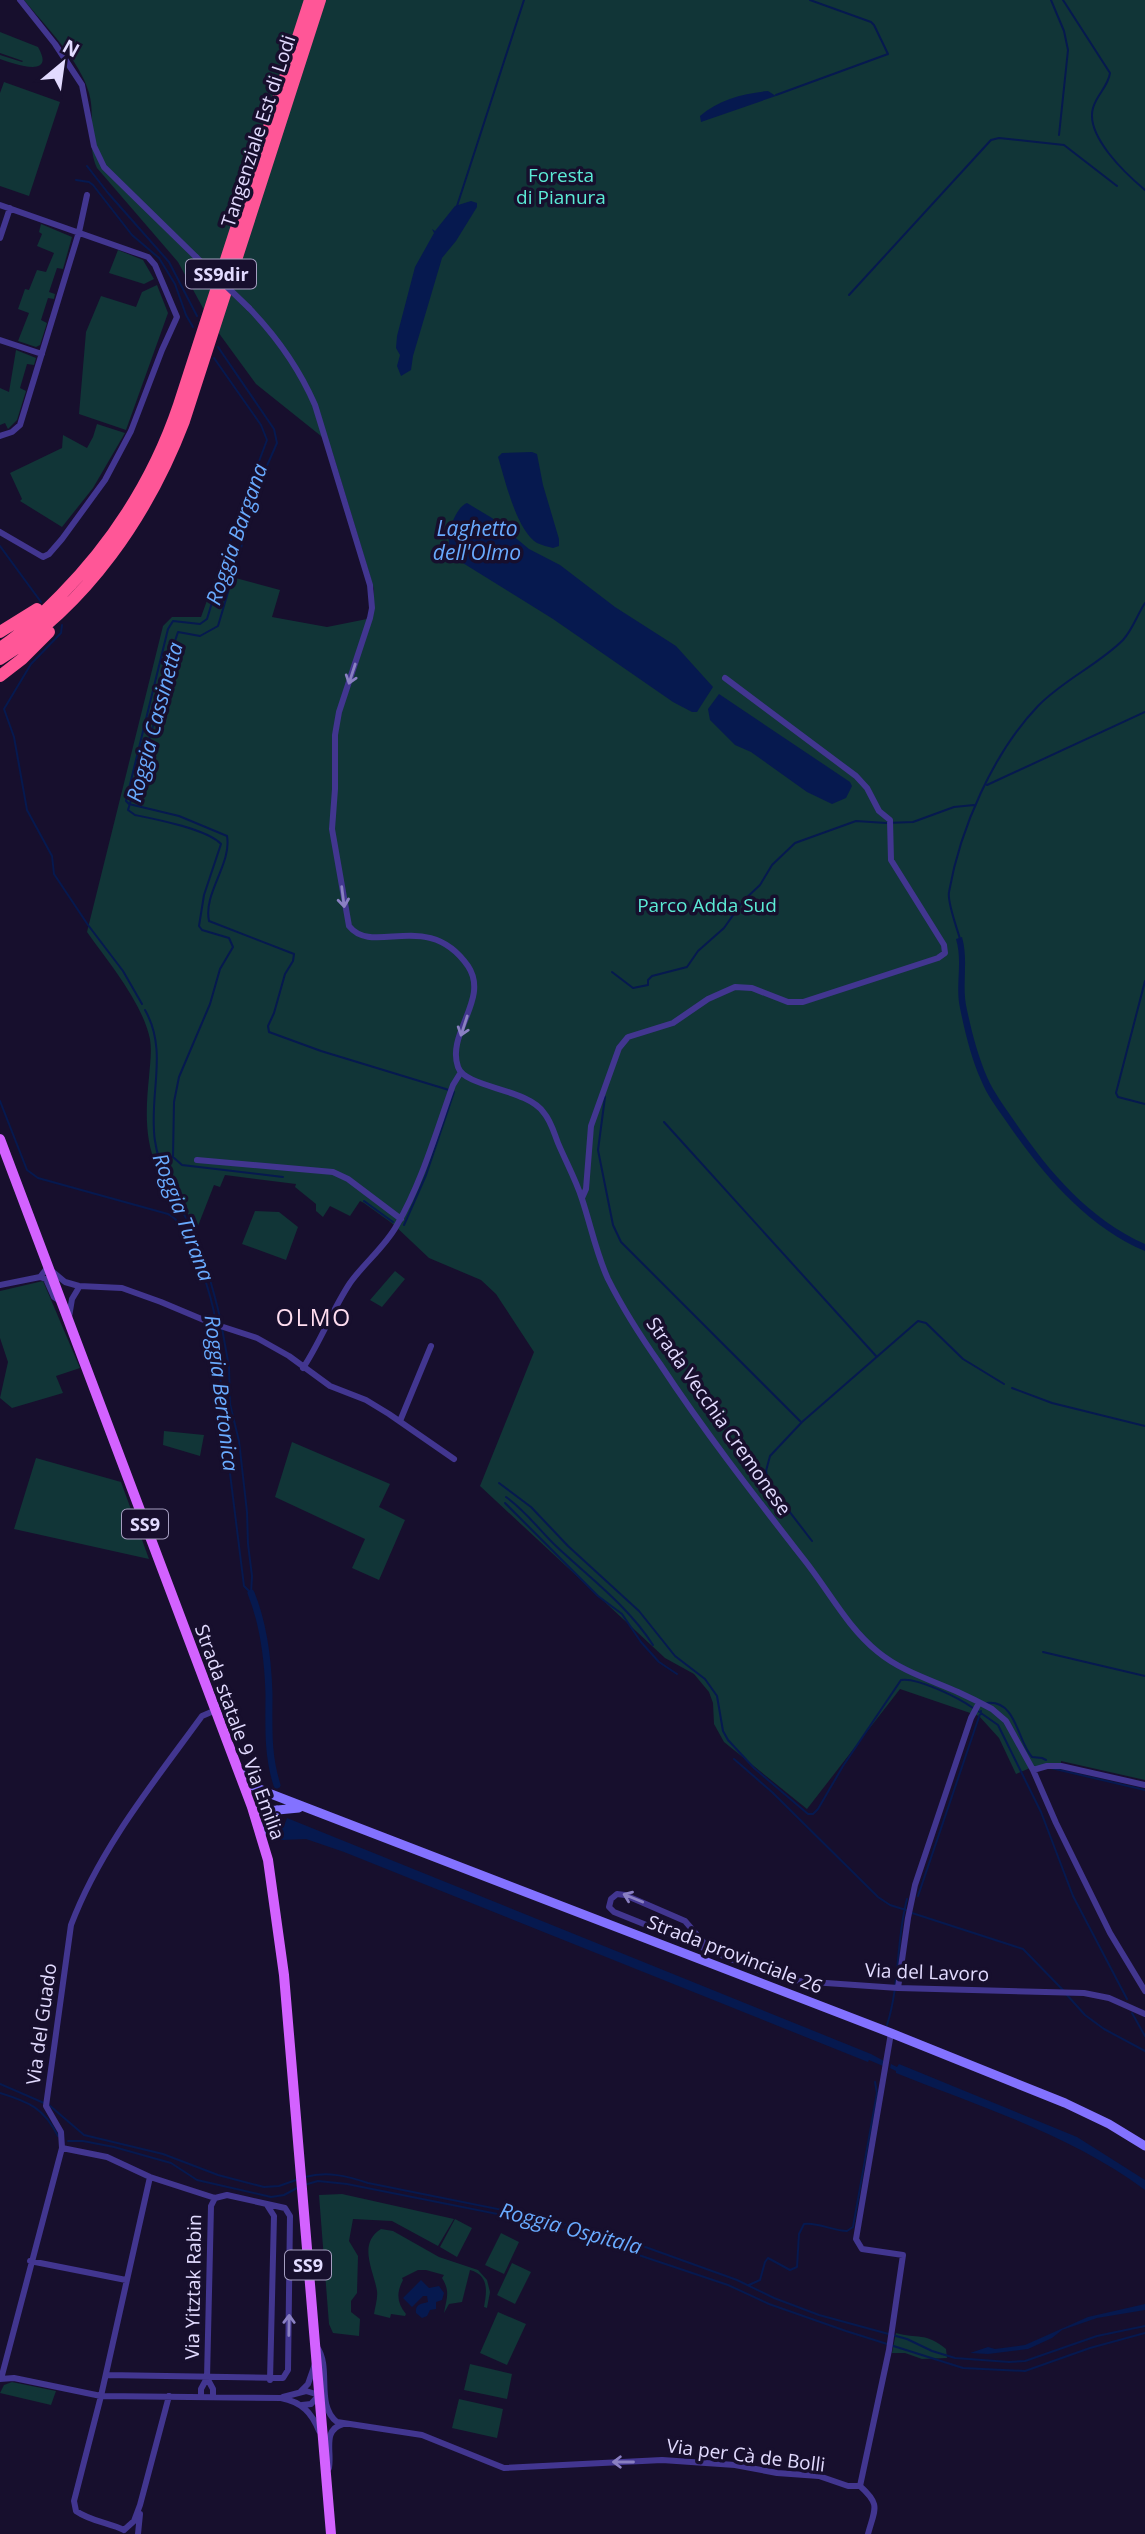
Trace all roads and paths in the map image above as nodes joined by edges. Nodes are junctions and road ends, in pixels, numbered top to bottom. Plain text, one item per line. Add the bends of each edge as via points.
1 (19, 0) edge
2 (310, 0) edge
3 (320, 0) edge
4 (87, 195) dead end
5 (0, 205) edge
6 (10, 208) junction
7 (79, 232) junction
8 (0, 238) edge
9 (0, 340) edge
10 (42, 354) junction
11 (0, 436) edge
12 (0, 532) edge
13 (96, 574) junction
14 (81, 575) junction
15 (0, 632) edge
16 (0, 648) edge
17 (0, 659) edge
18 (0, 676) edge
19 (725, 678) dead end
20 (461, 1072) junction
21 (0, 1139) edge
22 (197, 1160) dead end
23 (582, 1198) junction
24 (401, 1219) junction
25 (50, 1267) junction
26 (40, 1277) junction
27 (0, 1285) edge
28 (79, 1287) junction
29 (61, 1295) junction
30 (69, 1319) junction
31 (431, 1346) dead end
32 (303, 1368) junction
33 (400, 1421) junction
34 (454, 1459) dead end
35 (979, 1703) junction
36 (216, 1710) junction
37 (234, 1760) junction
38 (1033, 1770) junction
39 (1145, 1785) edge
40 (271, 1794) junction
41 (252, 1807) junction
42 (307, 1808) junction
43 (279, 1809) junction
44 (261, 1834) junction
45 (693, 1929) junction
46 (682, 1941) junction
47 (710, 1950) junction
48 (895, 1988) junction
49 (1145, 1991) edge
50 (1145, 2014) edge
51 (891, 2033) junction
52 (1145, 2146) edge
53 (62, 2148) junction
54 (150, 2177) junction
55 (215, 2198) junction
56 (265, 2203) junction
57 (274, 2216) junction
58 (290, 2216) junction
59 (30, 2262) junction
60 (126, 2280) junction
61 (272, 2295) junction
62 (289, 2295) junction
63 (314, 2342) junction
64 (316, 2361) junction
65 (106, 2375) junction
66 (207, 2378) junction
67 (0, 2379) edge
68 (270, 2380) junction
69 (299, 2392) junction
70 (319, 2395) junction
71 (101, 2396) junction
72 (169, 2396) junction
73 (201, 2396) junction
74 (213, 2396) junction
75 (281, 2398) junction
76 (301, 2405) junction
77 (344, 2424) junction
78 (323, 2444) junction
79 (326, 2476) junction
80 (860, 2486) junction
81 (140, 2505) junction
82 (121, 2532) edge
83 (136, 2534) edge
84 (331, 2534) edge
85 (869, 2534) edge

1 -> 20 street, bridge via 82,85 94,146 104,167 269,329 289,355 315,405 370,585 372,608 335,735 332,830 346,920 352,931 363,936 429,937 449,946 466,963 474,991 457,1053
2 - 14 highway, Tangenziale Est di Lodi / SS9dir via 170,430 134,505
3 - 13 highway, Tangenziale Est di Lodi / SS9dir via 184,421 150,497
4 - 7 street
5 - 6 street
6 - 7 street
6 - 8 street
7 - 10 street
7 - 12 street via 151,260 176,313 175,322 128,439 62,539 43,557
9 - 10 street
10 - 11 street via 20,425
13 - 17 highway, Tangenziale Est di Lodi / SS9dir via 44,626
13 - 18 highway via 92,587
14 - 15 highway
14 - 16 highway, Tangenziale Est di Lodi / SS9dir
19 - 23 street via 867,788 890,825 891,860 945,953 803,1002 736,987 673,1023 628,1037 619,1048 591,1126
20 - 23 street, Strada Vecchia Cremonese via 539,1107
20 - 24 street
21 - 25 main road, Strada statale 9 Via Emilia / SS9
22 - 24 street via 333,1172
23 - 35 street, Strada Vecchia Cremonese via 601,1264 630,1318 684,1401 849,1624 900,1667
24 - 32 street via 351,1283
25 - 26 street
25 - 28 street via 61,1279
25 - 29 main road, Strada statale 9 Via Emilia / SS9
26 - 27 street
26 - 29 street via 46,1279 54,1297
28 - 29 street via 69,1286
28 - 30 street via 70,1303
28 - 32 street via 122,1288 267,1343
29 - 30 main road, Strada statale 9 Via Emilia / SS9
30 - 36 main road, Strada statale 9 Via Emilia / SS9
31 - 33 street
32 - 33 street
33 - 34 street
35 - 38 street, Strada Vecchia Cremonese via 1006,1721
35 - 48 street via 915,1885
36 - 37 main road, Strada statale 9 Via Emilia / SS9
36 - 53 street, Via del Guado via 205,1714 189,1734 108,1850 71,1925 47,2103 61,2132
37 - 40 main road, Strada provinciale 26 via 251,1785
37 - 41 main road, Strada statale 9 Via Emilia / SS9
38 - 39 street via 1071,1767
38 - 49 street, Strada Vecchia Cremonese via 1105,1923
40 - 41 main road
40 - 42 main road, Strada provinciale 26
41 - 43 main road, Strada provinciale 26
41 - 44 main road, Strada statale 9 Via Emilia / SS9
42 - 43 main road, Strada provinciale 26
42 - 51 main road, Strada provinciale 26
43 - 44 main road via 268,1816
44 - 63 main road, Strada statale 9 Via Emilia / SS9 via 279,1934
45 - 46 street
45 -> 46 street, Via del Lavoro via 685,1921 625,1895 611,1899 609,1907 614,1912
45 - 47 street
46 - 47 street, Via del Lavoro
47 - 48 street, Via del Lavoro via 783,1980
48 - 50 street, Via del Lavoro via 1072,1992 1109,1998
51 - 52 main road, Strada provinciale 26 via 1083,2110
51 - 80 street via 856,2239 862,2249 903,2255 892,2335
53 - 54 street via 107,2157
53 - 59 street
54 - 55 street
54 - 60 street
55 - 56 street via 227,2195
55 - 66 street, Via Yitztak Rabin via 211,2206
56 - 57 street
56 - 58 street via 285,2208
57 - 58 street via 280,2210
57 - 61 street
58 - 62 street
59 - 60 street
59 - 67 street
60 - 65 street
61 - 62 street
61 - 68 street
68 -> 62 street via 283,2378 288,2370
63 - 64 main road, Strada statale 9 Via Emilia / SS9
63 - 77 street via 323,2357 328,2412
64 - 69 street via 308,2384
64 - 70 main road, Strada statale 9 Via Emilia / SS9
65 - 66 street
65 - 71 street
66 - 68 street
66 - 73 street
66 - 74 street
67 - 71 street
69 - 70 street
69 - 75 street
70 - 76 street via 311,2404
70 - 78 main road, Strada statale 9 Via Emilia / SS9
71 - 72 street
71 - 82 street via 74,2506 82,2515
72 - 73 street
72 - 81 street
73 - 74 street
74 - 75 street
75 - 76 street
76 - 78 street via 312,2416
77 - 79 street via 335,2426 329,2436
80 -> 77 street, Via per Cà de Bolli via 819,2476 662,2460 504,2468 415,2433
78 - 79 main road, Strada statale 9 Via Emilia / SS9
79 - 84 main road, Strada statale 9 Via Emilia / SS9
80 - 85 street via 875,2505
81 - 82 street via 134,2521
81 - 83 street
82 - 83 street

